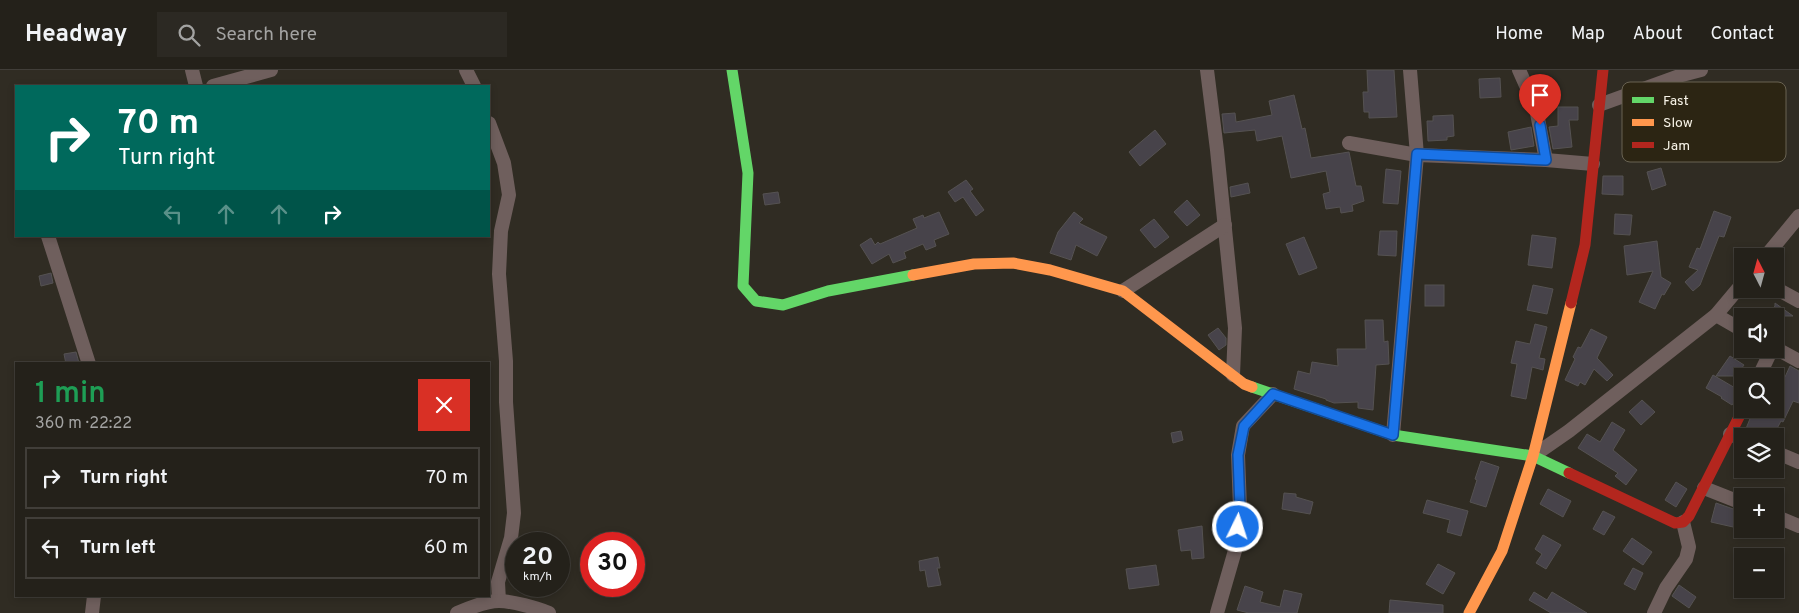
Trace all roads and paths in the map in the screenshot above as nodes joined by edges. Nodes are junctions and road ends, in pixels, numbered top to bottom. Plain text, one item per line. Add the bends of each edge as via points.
1 (192, 70) edge
2 (271, 70) edge
3 (466, 70) edge
4 (732, 70) edge
5 (1207, 70) edge
6 (1410, 70) edge
7 (1519, 70) edge
8 (1603, 70) edge
9 (1701, 70) edge
10 (1663, 82) edge
11 (196, 85) edge
12 (217, 85) edge
13 (474, 85) edge
14 (1622, 97) edge
15 (1599, 105) junction
16 (490, 126) edge
17 (1349, 143) dead end
18 (1417, 154) junction
19 (1546, 160) junction
20 (1593, 164) junction
21 (1799, 216) edge
22 (1225, 226) junction
23 (48, 237) edge
24 (1773, 248) edge
25 (1123, 291) junction
26 (1784, 293) edge
27 (1734, 294) edge
28 (1799, 301) edge
29 (1716, 315) junction
30 (1734, 325) edge
31 (1784, 353) edge
32 (1799, 361) edge
33 (88, 362) edge
34 (1233, 375) junction
35 (1273, 394) junction
36 (1393, 435) junction
37 (1734, 439) edge
38 (1533, 456) junction
39 (1784, 456) edge
40 (1799, 462) edge
41 (1704, 488) junction
42 (1734, 500) edge
43 (1784, 520) edge
44 (1683, 522) junction
45 (1799, 526) edge
46 (94, 597) edge
47 (498, 601) junction
48 (1219, 612) edge
49 (92, 613) edge
50 (457, 613) edge
51 (549, 613) edge
52 (1469, 613) edge
53 (1654, 613) edge

1 - 11 street
2 - 12 street
3 - 13 street
4 - 25 street via 748,173 743,286 756,301 784,305 828,291 974,264 1013,263
5 - 22 street
6 - 18 street
7 - 19 street via 1536,108
8 - 15 street
9 - 10 street
14 - 15 street
15 - 20 street
16 - 47 street via 504,163 509,195 499,274 514,513 511,538 498,582
17 - 18 street
18 - 19 street
18 - 36 street
19 - 20 street
20 - 38 street via 1585,245
21 - 24 street
22 - 25 street
22 - 34 street via 1235,328
23 - 33 street
25 - 34 street
26 - 28 street
27 - 29 street
29 - 30 street
29 - 38 street via 1570,431
31 - 32 street
34 - 35 street via 1244,384
35 - 36 street
35 - 48 street via 1244,426 1238,455 1240,508 1236,547
36 - 38 street
37 - 41 street
38 - 44 street via 1675,523
38 - 52 street via 1502,551
39 - 40 street
41 - 42 street
41 - 44 street
43 - 45 street
44 - 53 street via 1689,547 1686,559
46 - 49 street
47 - 50 street
47 - 51 street

